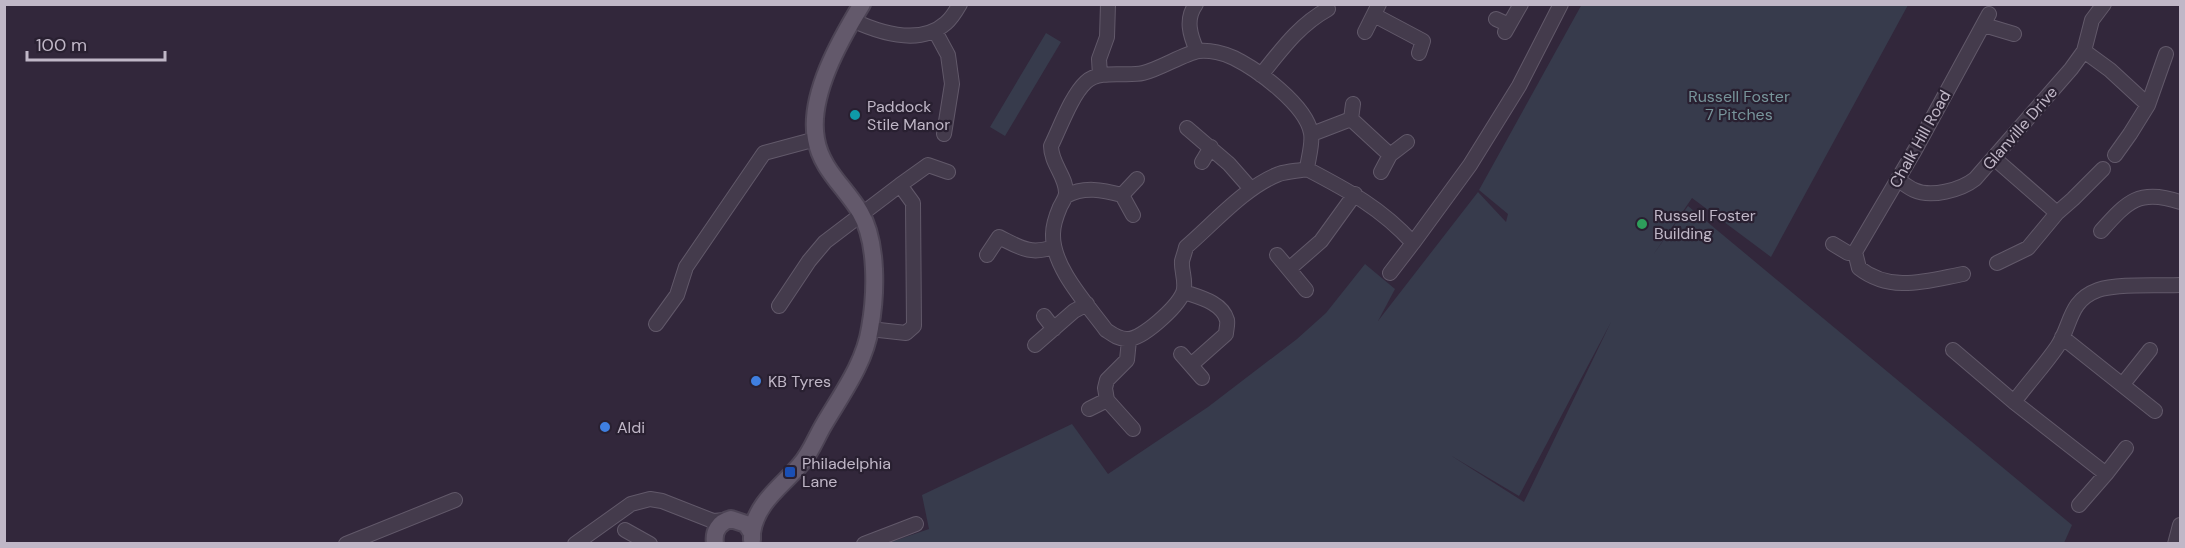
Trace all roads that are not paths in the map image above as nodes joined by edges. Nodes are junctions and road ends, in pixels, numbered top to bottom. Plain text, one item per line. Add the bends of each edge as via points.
1 (862, 4) edge
2 (960, 4) edge
3 (1108, 4) edge
4 (1196, 4) edge
5 (1306, 4) edge
6 (1521, 4) edge
7 (1560, 4) edge
8 (2104, 4) edge
9 (1329, 9) dead end
10 (1377, 10) edge
11 (1314, 17) junction
12 (1496, 19) dead end
13 (852, 20) junction
14 (935, 31) junction
15 (1365, 32) dead end
16 (2014, 34) dead end
17 (1424, 42) dead end
18 (1197, 51) junction
19 (2084, 51) junction
20 (2166, 54) dead end
21 (1100, 75) junction
22 (1261, 75) junction
23 (1353, 104) dead end
24 (2148, 105) junction
25 (1351, 119) junction
26 (1187, 128) dead end
27 (945, 134) dead end
28 (1312, 134) junction
29 (816, 139) junction
30 (1407, 142) dead end
31 (1211, 147) junction
32 (1390, 155) junction
33 (2115, 155) dead end
34 (1994, 158) junction
35 (1202, 162) dead end
36 (1307, 169) junction
37 (2103, 169) dead end
38 (948, 172) dead end
39 (1381, 172) dead end
40 (1137, 179) dead end
41 (1898, 180) junction
42 (900, 185) junction
43 (1251, 189) junction
44 (1355, 194) junction
45 (1122, 195) junction
46 (1066, 196) junction
47 (2180, 202) edge
48 (861, 213) junction
49 (2057, 213) junction
50 (1133, 215) dead end
51 (2101, 231) dead end
52 (1413, 243) junction
53 (1833, 244) dead end
54 (1054, 247) junction
55 (1855, 252) junction
56 (987, 255) dead end
57 (1277, 255) dead end
58 (1997, 263) dead end
59 (1289, 269) junction
60 (1390, 273) dead end
61 (1963, 274) dead end
62 (2181, 285) edge
63 (1306, 290) dead end
64 (1184, 292) junction
65 (654, 302) dead end
66 (1087, 304) junction
67 (779, 306) dead end
68 (666, 310) junction
69 (1044, 316) dead end
70 (656, 324) dead end
71 (1054, 328) junction
72 (870, 329) junction
73 (2062, 337) junction
74 (1129, 340) junction
75 (1035, 345) dead end
76 (1953, 350) dead end
77 (2150, 350) dead end
78 (1181, 354) dead end
79 (1191, 366) junction
80 (1202, 378) dead end
81 (2122, 384) junction
82 (1107, 400) junction
83 (2014, 402) junction
84 (1089, 409) dead end
85 (2156, 411) dead end
86 (1133, 429) dead end
87 (2126, 448) dead end
88 (2106, 474) junction
89 (773, 492) junction
90 (455, 500) dead end
91 (2079, 505) dead end
92 (691, 513) junction
93 (729, 520) junction
94 (916, 524) dead end
95 (2181, 525) edge
96 (625, 530) dead end
97 (754, 540) edge
98 (715, 542) edge
99 (346, 543) edge
100 (575, 543) edge
101 (650, 543) edge
102 (864, 543) edge
103 (2175, 543) edge

1 - 13 main road
2 - 14 street via 948,22
3 - 21 street
4 - 18 street via 1191,12 1190,33
5 - 11 street
6 - 12 street via 1507,29
7 - 52 street via 1519,86 1470,165
8 - 19 street, Glanville Drive via 2092,20
9 - 11 street
10 - 15 street
10 - 17 street
11 - 22 street via 1289,39
13 - 14 street via 913,37
13 - 29 main road via 819,90
14 - 27 street via 948,55 952,84
16 - 41 street, Chalk Hill Road via 1987,20
18 - 21 street via 1141,74
18 - 22 street via 1216,51
19 - 24 street
19 - 34 street, Glanville Drive
20 - 24 street
21 - 46 street via 1087,81 1077,94 1051,146
22 - 28 street via 1293,102 1305,116
23 - 25 street
24 - 33 street
25 - 28 street
25 - 32 street
26 - 31 street
28 - 36 street
29 - 48 main road via 824,164
29 - 68 street via 764,153 686,267 677,295
30 - 32 street
31 - 35 street
31 - 43 street
32 - 39 street
34 - 41 street, Glanville Drive via 1966,186 1930,194
34 - 49 street
36 - 43 street via 1281,173
36 - 44 street
37 - 49 street
38 - 42 street via 928,165
40 - 45 street
41 - 55 street, Chalk Hill Road
42 - 48 street
42 - 72 street via 913,203 914,326 906,333
43 - 64 street via 1186,247 1182,260
44 - 52 street via 1395,223
44 - 59 street via 1321,241
45 - 46 street via 1102,189 1075,191
45 - 50 street
46 - 54 street via 1053,231
47 - 51 street via 2136,198
48 - 67 street via 825,242
48 - 72 main road via 871,244 874,284
49 - 58 street via 2028,248
52 - 60 street
53 - 55 street via 1848,253
54 - 56 street via 1040,252 1020,247 996,232
54 - 66 street via 1059,264
55 - 61 street via 1859,268 1875,284
57 - 59 street
59 - 63 street
62 - 73 street via 2100,289 2079,302
64 - 74 street via 1156,322
64 - 79 street via 1219,307 1227,320 1226,334
65 - 68 street
66 - 71 street
66 - 74 street via 1106,330
68 - 70 street
69 - 71 street
71 - 75 street
72 - 89 main road via 861,358 802,463
73 - 81 street
73 - 83 street
74 - 82 street via 1126,360 1107,380
76 - 83 street via 1988,370
77 - 81 street
78 - 79 street
79 - 80 street
81 - 85 street
82 - 84 street
82 - 86 street
83 - 88 street
87 - 88 street
88 - 91 street
89 - 93 main road
89 - 97 main road via 758,512
90 - 99 street
92 - 93 street via 713,521
92 - 98 street
92 - 100 street via 650,499 631,504
93 - 97 main road via 747,524
93 - 98 main road via 716,530
94 - 102 street
95 - 103 street
96 - 101 street

